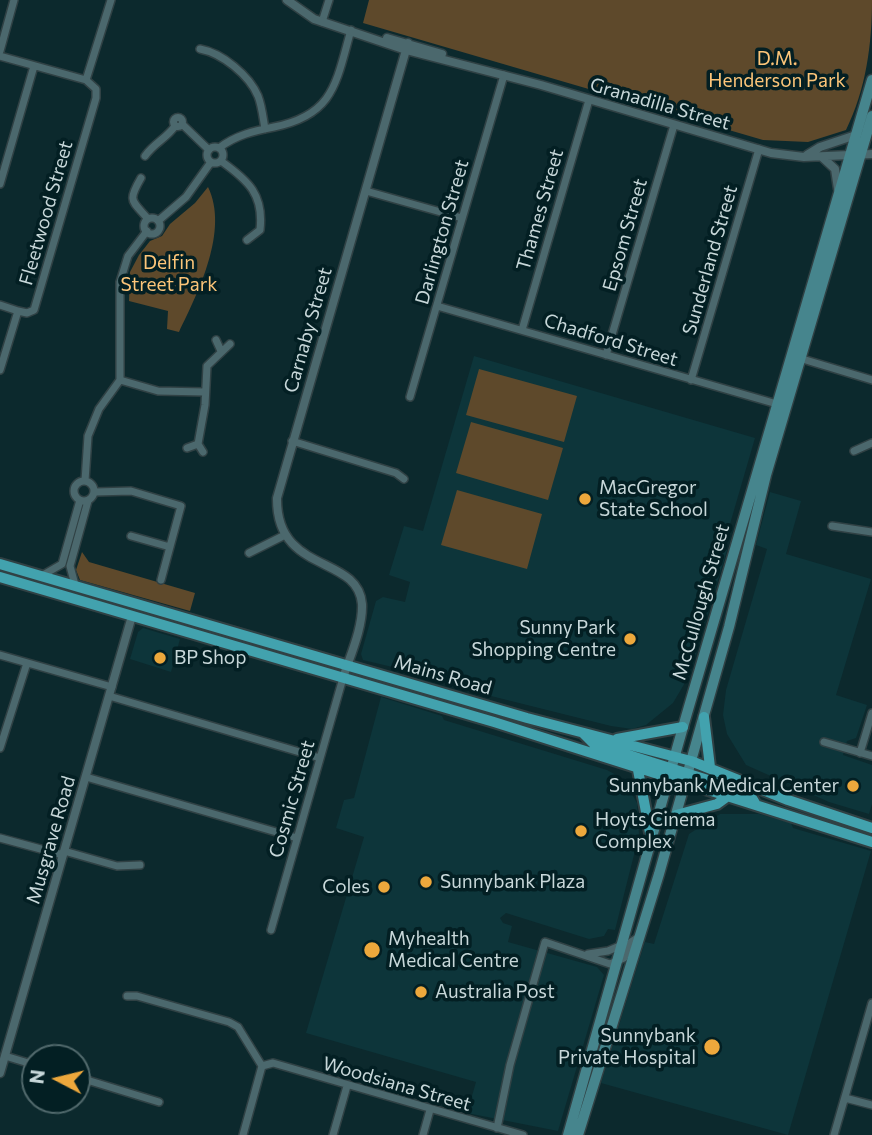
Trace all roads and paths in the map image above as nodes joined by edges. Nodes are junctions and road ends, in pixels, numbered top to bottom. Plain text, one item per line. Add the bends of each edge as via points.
1 (14, 0) edge
2 (111, 0) edge
3 (287, 0) edge
4 (329, 0) edge
5 (323, 22) junction
6 (354, 31) junction
7 (407, 47) junction
8 (200, 49) dead end
9 (0, 53) edge
10 (34, 66) junction
11 (504, 75) junction
12 (872, 79) edge
13 (86, 80) junction
14 (589, 100) junction
15 (871, 120) edge
16 (674, 125) junction
17 (265, 129) junction
18 (856, 135) junction
19 (872, 136) edge
20 (219, 148) junction
21 (759, 149) junction
22 (209, 150) junction
23 (856, 155) junction
24 (872, 155) edge
25 (145, 156) dead end
26 (822, 156) junction
27 (804, 157) junction
28 (221, 161) junction
29 (211, 162) junction
30 (141, 178) dead end
31 (0, 184) edge
32 (366, 191) junction
33 (838, 197) junction
34 (462, 218) junction
35 (148, 219) junction
36 (158, 221) junction
37 (147, 231) junction
38 (256, 235) junction
39 (247, 240) dead end
40 (262, 243) dead end
41 (0, 306) edge
42 (437, 306) junction
43 (18, 311) junction
44 (522, 330) junction
45 (216, 340) dead end
46 (230, 344) dead end
47 (221, 351) junction
48 (606, 355) junction
49 (795, 357) junction
50 (0, 370) edge
51 (120, 380) junction
52 (691, 380) junction
53 (872, 380) edge
54 (205, 392) junction
55 (410, 397) dead end
56 (777, 404) junction
57 (292, 441) junction
58 (872, 443) edge
59 (198, 444) junction
60 (187, 448) dead end
61 (854, 451) dead end
62 (203, 452) dead end
63 (404, 479) dead end
64 (85, 481) junction
65 (95, 492) junction
66 (84, 501) junction
67 (832, 526) dead end
68 (872, 532) edge
69 (285, 535) junction
70 (131, 537) dead end
71 (166, 546) junction
72 (249, 553) dead end
73 (0, 564) edge
74 (42, 576) junction
75 (0, 578) edge
76 (161, 580) dead end
77 (75, 585) junction
78 (132, 616) junction
79 (0, 655) edge
80 (27, 663) junction
81 (347, 665) junction
82 (343, 678) junction
83 (110, 692) junction
84 (872, 713) edge
85 (704, 717) junction
86 (682, 727) junction
87 (582, 732) junction
88 (614, 740) junction
89 (824, 742) dead end
90 (0, 748) edge
91 (860, 753) junction
92 (675, 756) junction
93 (872, 756) edge
94 (320, 758) junction
95 (691, 761) junction
96 (710, 767) junction
97 (671, 768) junction
98 (638, 770) junction
99 (688, 772) junction
100 (86, 776) junction
101 (668, 780) junction
102 (684, 785) junction
103 (728, 796) junction
104 (755, 803) junction
105 (676, 815) junction
106 (872, 828) edge
107 (0, 838) edge
108 (297, 838) junction
109 (651, 838) junction
110 (871, 841) edge
111 (63, 853) junction
112 (140, 864) dead end
113 (271, 929) dead end
114 (640, 937) junction
115 (622, 945) junction
116 (587, 954) junction
117 (617, 962) junction
118 (127, 996) dead end
119 (871, 1008) edge
120 (5, 1056) junction
121 (21, 1061) edge
122 (262, 1066) junction
123 (0, 1073) edge
124 (91, 1081) edge
125 (347, 1086) junction
126 (845, 1098) junction
127 (159, 1102) dead end
128 (872, 1105) edge
129 (430, 1110) junction
130 (497, 1128) junction
131 (243, 1135) edge
132 (333, 1135) edge
133 (423, 1135) edge
134 (523, 1135) edge
135 (568, 1135) edge
136 (578, 1135) edge
137 (834, 1135) edge

1 - 9 street
2 - 13 street
3 - 5 street, Granadilla Street
4 - 5 street
5 - 6 street, Granadilla Street
6 - 7 street, Granadilla Street
6 - 17 street via 329,97 316,112 302,121
7 - 11 street, Granadilla Street
7 - 32 street, Carnaby Street
8 - 17 street via 222,57 252,85
9 - 10 street
10 - 13 street
10 - 31 street
11 - 14 street, Granadilla Street
11 - 34 street, Darlington Street
12 - 18 main road, McCullough Street
13 - 43 street, Fleetwood Street via 96,89 96,98 34,310
14 - 16 street, Granadilla Street
14 - 44 street, Thames Street
15 - 19 street
15 - 23 main road, McCullough Street
16 - 21 street, Granadilla Street
16 - 48 street, Epsom Street
17 - 20 street via 246,133
18 - 23 main road, McCullough Street
18 - 27 street
20 - 22 street
20 - 28 street
21 - 27 street, Granadilla Street
21 - 52 street, Sunderland Street
22 - 25 street via 179,125
22 - 29 street
23 - 24 street, Granadilla Street
23 - 26 street, Granadilla Street
23 - 33 main road, McCullough Street
23 - 49 main road, McCullough Street
26 - 27 street, Granadilla Street
26 - 33 street via 835,169
28 - 29 street
28 - 38 street via 260,202
29 - 36 street via 186,197
30 - 35 street via 132,203
32 - 34 street
32 - 57 street, Carnaby Street
33 - 49 main road, McCullough Street
34 - 42 street, Darlington Street
35 - 36 street
35 - 37 street
36 - 37 street via 156,233
37 - 51 street via 128,256 120,282
38 - 39 street
38 - 40 street
41 - 43 street
42 - 44 street, Chadford Street
42 - 55 street, Darlington Street
43 - 50 street, Fleetwood Street
44 - 48 street, Chadford Street
45 - 47 street
46 - 47 street
47 - 54 street via 207,366
48 - 52 street, Chadford Street
49 - 53 street
49 - 56 main road, McCullough Street
49 - 85 main road, McCullough Street
51 - 54 street via 158,391
51 - 64 street via 99,409 88,436
52 - 56 street, Chadford Street
54 - 59 street
56 - 86 main road, McCullough Street
57 - 63 street
57 - 69 street, Carnaby Street via 277,498
58 - 61 street
59 - 60 street
59 - 62 street
64 - 65 street
64 - 66 street via 74,488
65 - 66 street
65 - 71 street via 131,491 181,506
66 - 74 street via 62,564
66 - 77 street via 70,566
67 - 68 street
69 - 72 street
69 - 81 street via 306,556 347,577 359,591 361,614
70 - 71 street
71 - 76 street
73 - 74 main road, Mains Road
74 - 77 main road, Mains Road
75 - 78 main road, Mains Road
77 - 81 main road, Mains Road
78 - 82 main road, Mains Road
78 - 83 street, Musgrave Road
79 - 80 street
80 - 83 street
80 - 90 street
81 - 82 street
81 - 87 main road, Mains Road
82 - 94 street, Cosmic Street
82 - 98 main road, Mains Road
83 - 94 street
83 - 100 street, Musgrave Road
84 - 91 street
85 - 95 main road, McCullough Street
85 - 96 main road
86 - 88 main road
86 - 92 main road, McCullough Street
87 - 88 main road, Mains Road
87 - 97 main road via 594,744
88 - 92 main road, Mains Road
89 - 91 street
91 - 93 street
92 - 95 main road, Mains Road
92 - 97 main road, McCullough Street
94 - 108 street, Cosmic Street
95 - 96 main road, Mains Road
95 - 99 main road, McCullough Street
96 - 106 main road, Mains Road
97 - 99 main road
97 - 101 main road, McCullough Street
98 - 101 main road, Mains Road
98 - 109 main road
99 - 102 main road, McCullough Street
99 - 104 main road via 749,793
100 - 108 street
100 - 111 street, Musgrave Road
101 - 102 main road, Mains Road
101 - 109 main road, McCullough Street
102 - 103 main road, Mains Road
102 - 105 main road, McCullough Street
103 - 104 main road, Mains Road
103 - 105 main road via 717,804
104 - 110 main road, Mains Road
105 - 114 main road, McCullough Street
107 - 111 street
108 - 113 street, Cosmic Street
109 - 115 main road, McCullough Street
111 - 112 street via 117,866
111 - 120 street, Musgrave Road
114 - 117 street
114 - 136 main road, McCullough Street
115 - 116 street
115 - 117 main road, McCullough Street
116 - 117 street via 606,963
116 - 130 street via 545,942
117 - 135 main road, McCullough Street
118 - 122 street via 229,1022 238,1027
119 - 126 street
120 - 121 street
120 - 123 street, Musgrave Road
122 - 125 street, Woodsiana Street via 273,1063
122 - 131 street
124 - 127 street
125 - 129 street, Woodsiana Street
125 - 132 street
126 - 128 street
126 - 137 street
129 - 130 street, Woodsiana Street
129 - 133 street
130 - 134 street, Woodsiana Street

